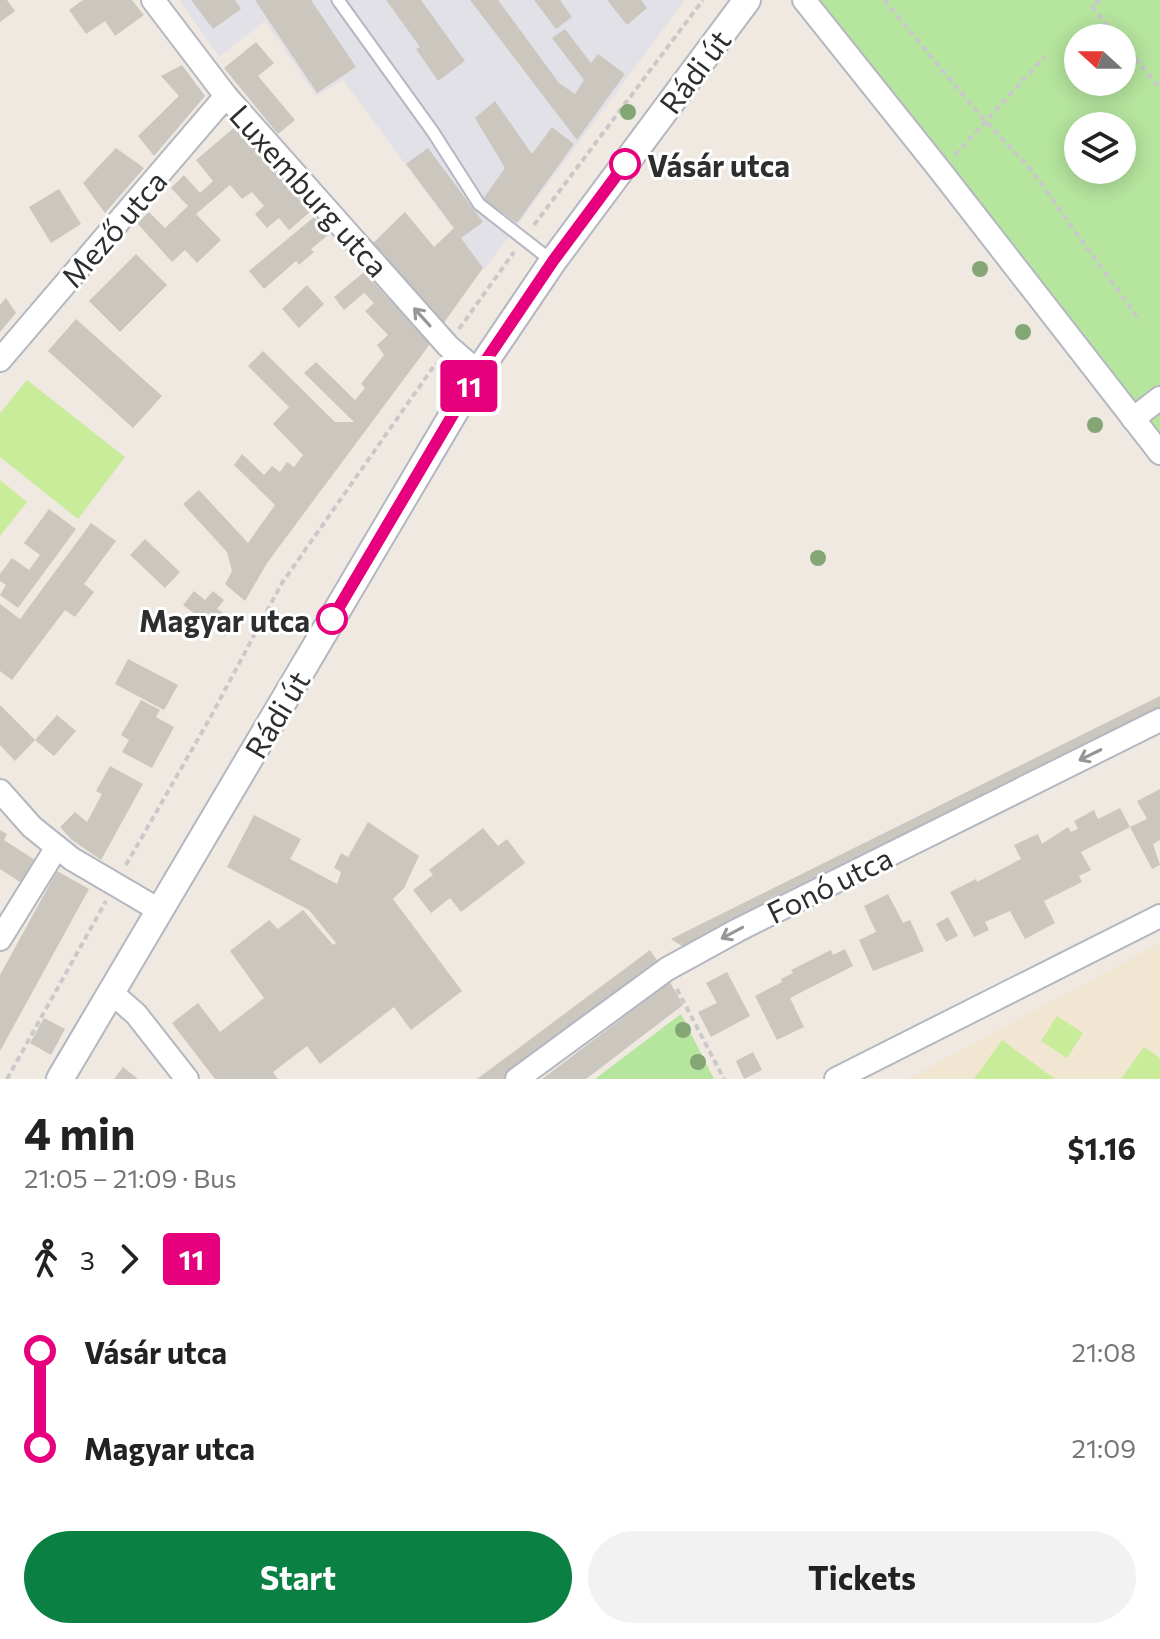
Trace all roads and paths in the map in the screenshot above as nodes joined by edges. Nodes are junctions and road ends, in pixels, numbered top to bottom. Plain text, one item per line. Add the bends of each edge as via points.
1 (153, 0) edge
2 (338, 0) edge
3 (703, 0) edge
4 (747, 0) edge
5 (804, 0) edge
6 (884, 0) edge
7 (1100, 0) edge
8 (1106, 24) edge
9 (1045, 56) dead end
10 (1136, 59) edge
11 (1160, 88) edge
12 (226, 96) junction
13 (985, 121) junction
14 (961, 150) dead end
15 (523, 240) junction
16 (553, 261) junction
17 (1140, 321) dead end
18 (448, 346) junction
19 (0, 360) edge
20 (478, 372) junction
21 (1160, 398) edge
22 (1133, 419) junction
23 (1160, 453) edge
24 (1160, 720) edge
25 (0, 791) edge
26 (57, 847) junction
27 (116, 884) junction
28 (159, 910) junction
29 (1160, 916) edge
30 (0, 939) edge
31 (667, 969) junction
32 (112, 993) junction
33 (7, 1079) edge
34 (60, 1079) edge
35 (187, 1079) edge
36 (517, 1079) edge
37 (724, 1079) edge
38 (836, 1079) edge

1 - 12 street, Luxemburg utca
2 - 15 lane via 479,204
3 - 15 path
4 - 16 street, Rádi út
5 - 22 street
6 - 13 path
7 - 8 path via 1092,7
9 - 13 path
10 - 11 path
18 -> 12 street, Luxemburg utca
12 - 19 street, Mező utca
13 - 14 path
13 - 17 path via 1028,166
15 - 16 lane
15 - 18 path
16 - 20 street, Rádi út
18 - 20 street, Luxemburg utca
18 - 27 path via 282,583
20 - 28 street, Rádi út
21 - 22 street
22 - 23 street
24 -> 31 street, Fonó utca
25 - 26 street
26 - 27 street
26 - 30 street
27 - 28 street
27 - 33 path
28 - 32 street, Rádi út
29 - 38 street
31 - 36 street, Fonó utca
31 - 37 path
32 - 34 street, Rádi út
32 - 35 street via 136,1014

